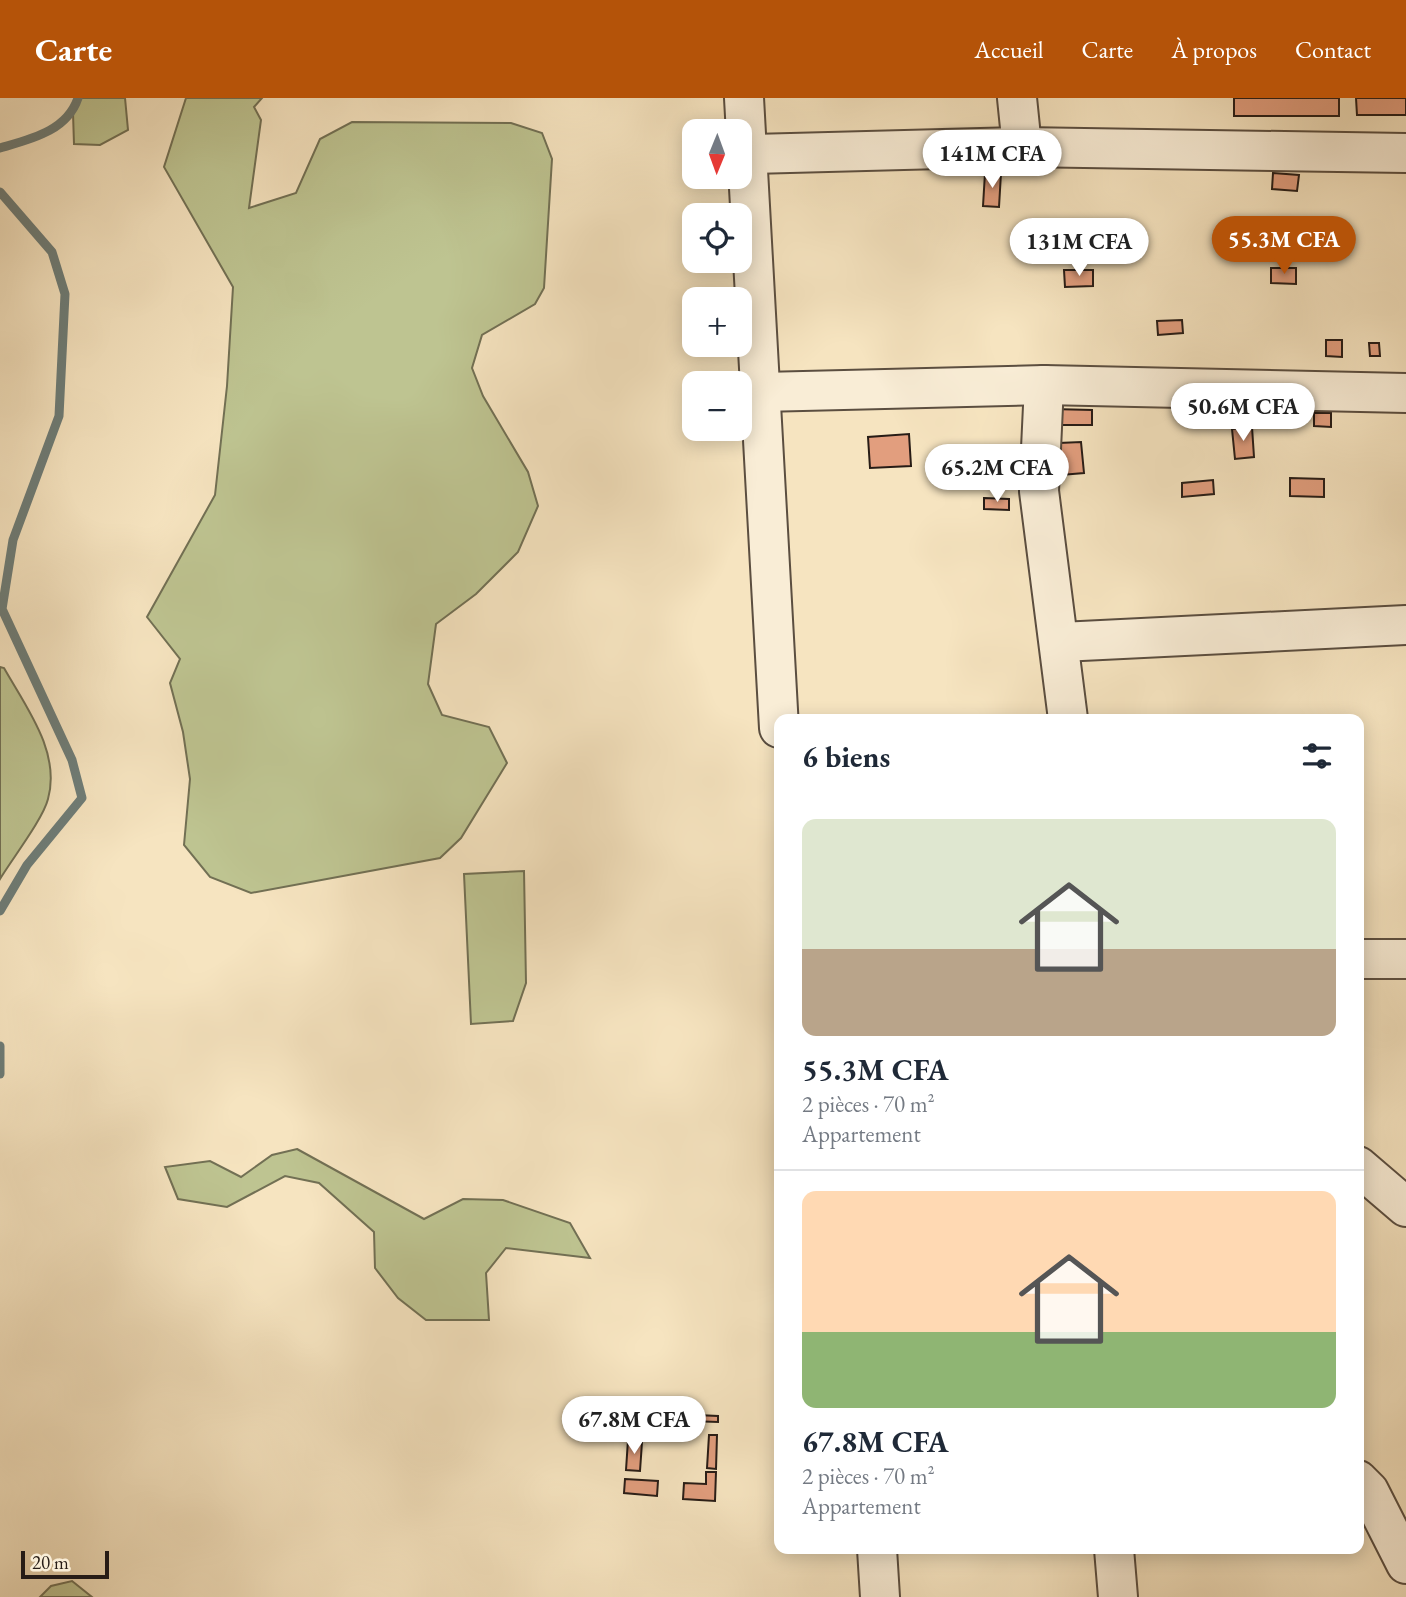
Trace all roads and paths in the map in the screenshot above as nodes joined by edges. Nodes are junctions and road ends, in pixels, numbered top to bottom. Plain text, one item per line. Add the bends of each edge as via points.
1 (744, 98) edge
2 (1017, 98) edge
3 (746, 119) edge
4 (1022, 147) junction
5 (1406, 153) edge
6 (752, 154) edge
7 (750, 189) edge
8 (1044, 385) junction
9 (760, 393) junction
10 (1406, 393) edge
11 (1406, 625) edge
12 (1061, 642) junction
13 (785, 714) edge
14 (1068, 714) edge
15 (1364, 959) edge
16 (1406, 959) edge
17 (1364, 1486) edge
18 (877, 1554) edge
19 (1114, 1554) edge
20 (1406, 1564) edge
21 (880, 1597) edge
22 (1118, 1597) edge

1 - 3 street
2 - 4 street
4 - 5 street
4 - 6 street
7 - 9 street
8 - 9 street
8 - 10 street
8 - 12 street via 1039,491
9 - 13 street
11 - 12 street
12 - 14 street
15 - 16 street
17 - 20 street
18 - 21 street
19 - 22 street

